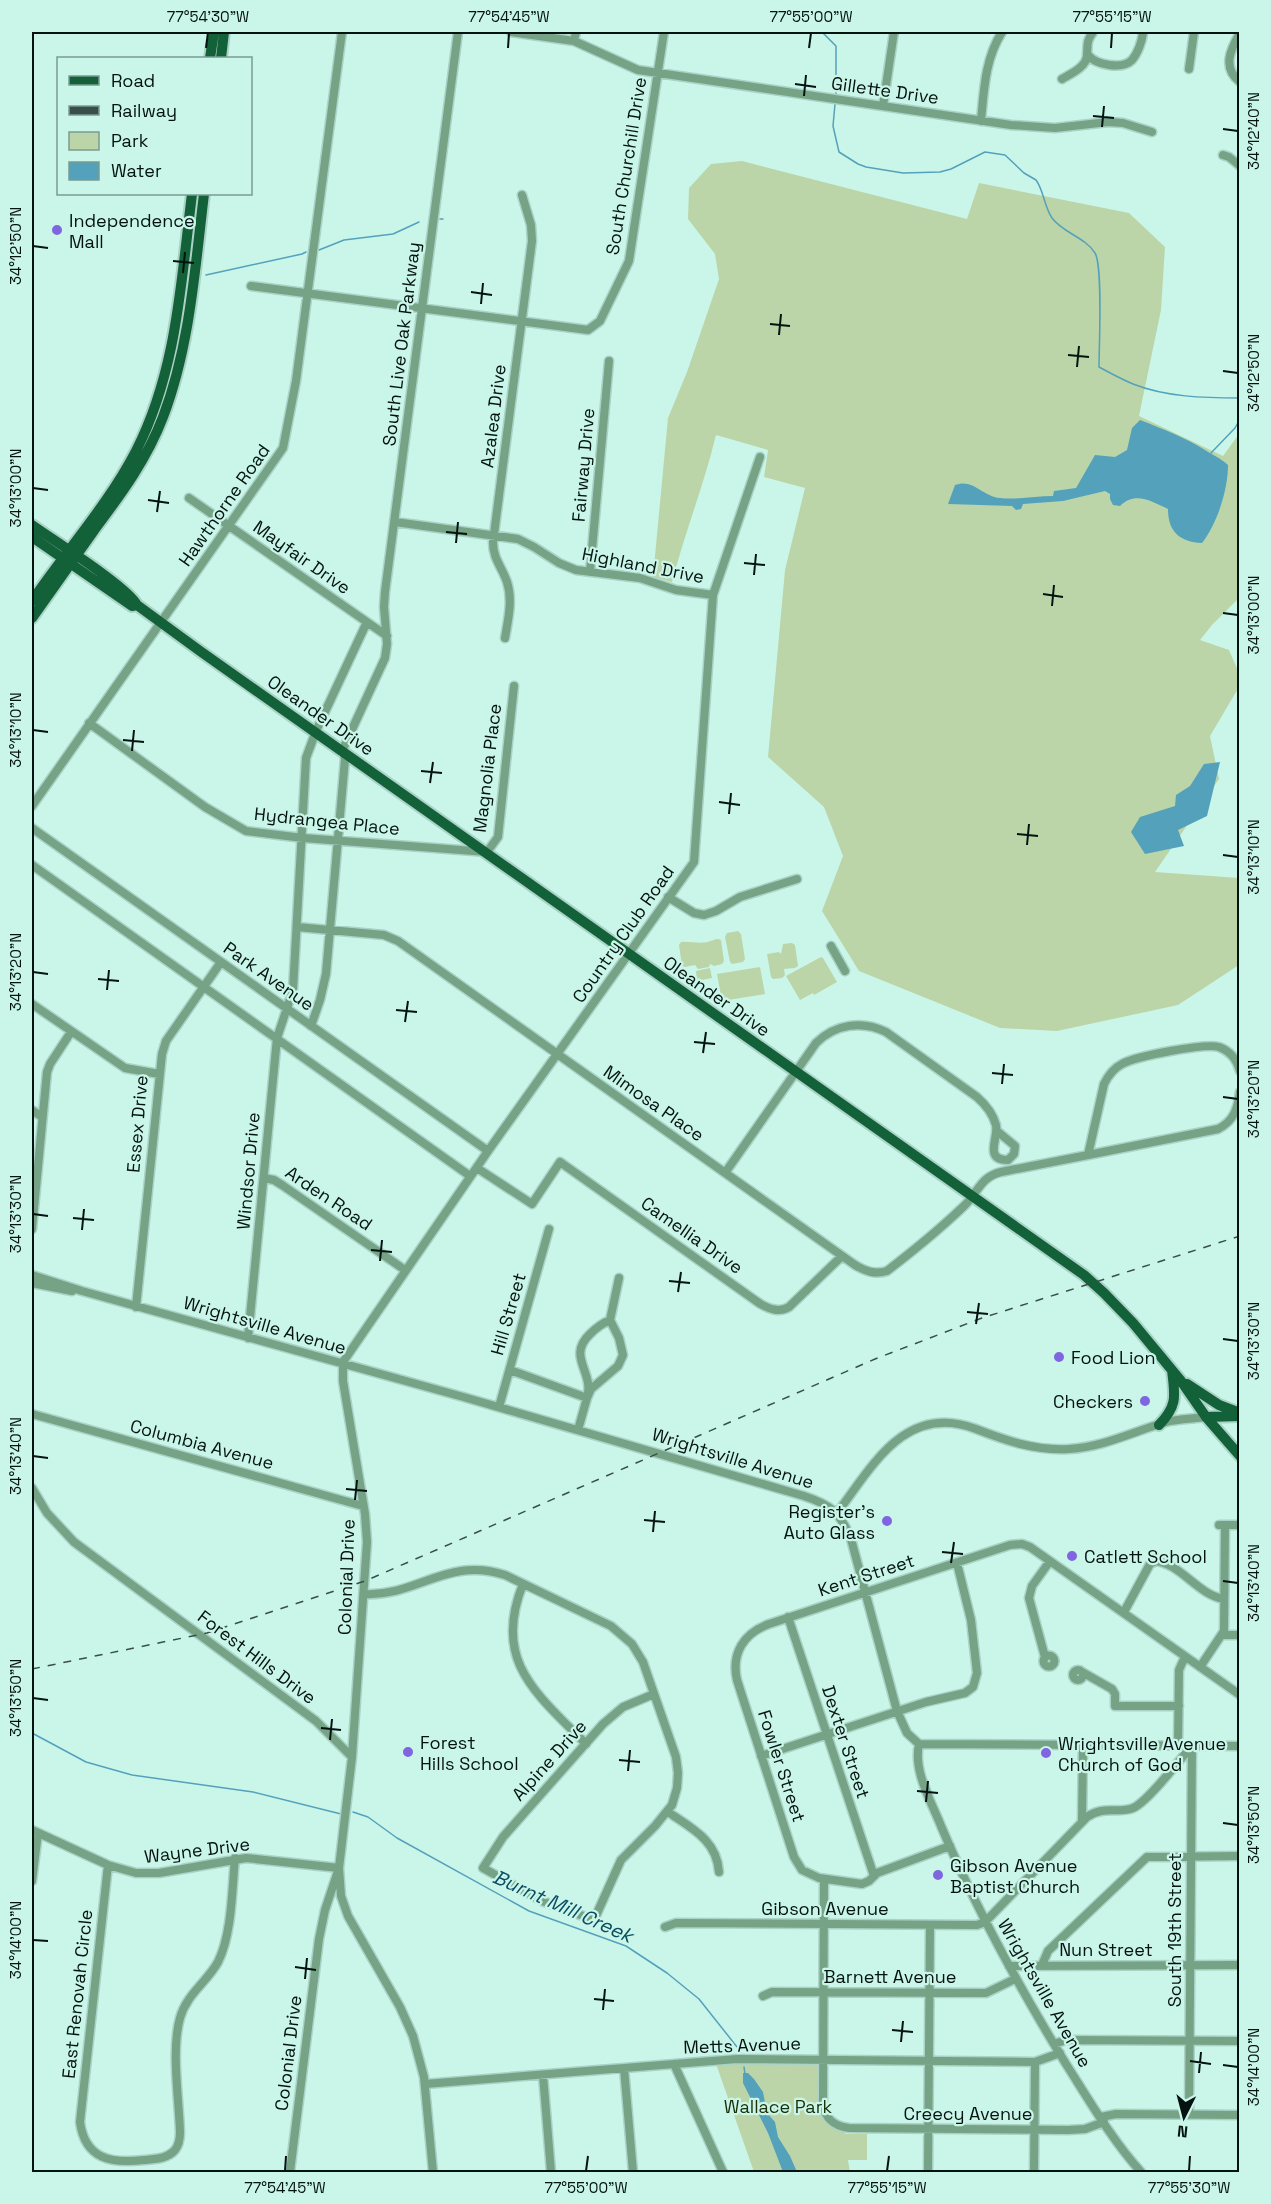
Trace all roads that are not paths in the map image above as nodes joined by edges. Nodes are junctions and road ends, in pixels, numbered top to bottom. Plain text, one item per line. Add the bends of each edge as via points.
1 (214, 32) edge
2 (224, 32) edge
3 (342, 32) edge
4 (458, 32) edge
5 (511, 32) edge
6 (576, 32) edge
7 (664, 32) edge
8 (894, 32) edge
9 (1002, 32) edge
10 (1093, 32) edge
11 (1194, 32) edge
12 (1143, 33) edge
13 (1239, 33) edge
14 (574, 41) junction
15 (1088, 55) junction
16 (210, 57) edge
17 (221, 57) edge
18 (1189, 69) dead end
19 (658, 74) junction
20 (1062, 79) dead end
21 (1239, 82) edge
22 (884, 106) junction
23 (981, 121) junction
24 (1152, 132) dead end
25 (1223, 155) dead end
26 (1239, 166) edge
27 (192, 195) edge
28 (204, 195) edge
29 (522, 195) dead end
30 (182, 272) junction
31 (251, 286) dead end
32 (308, 293) junction
33 (422, 308) junction
34 (522, 322) junction
35 (186, 330) junction
36 (609, 362) dead end
37 (760, 457) dead end
38 (189, 498) dead end
39 (395, 522) junction
40 (32, 525) edge
41 (229, 526) junction
42 (493, 535) junction
43 (32, 537) edge
44 (69, 557) junction
45 (590, 573) junction
46 (713, 595) junction
47 (32, 601) edge
48 (32, 618) edge
49 (367, 622) junction
50 (161, 623) junction
51 (387, 636) junction
52 (505, 639) dead end
53 (514, 686) dead end
54 (89, 723) junction
55 (316, 731) junction
56 (344, 751) junction
57 (32, 806) edge
58 (32, 828) edge
59 (303, 838) junction
60 (337, 840) junction
61 (487, 852) junction
62 (32, 865) edge
63 (797, 879) dead end
64 (668, 897) junction
65 (297, 927) junction
66 (330, 930) junction
67 (831, 945) dead end
68 (629, 954) junction
69 (221, 962) junction
70 (845, 971) dead end
71 (203, 986) junction
72 (32, 1004) edge
73 (287, 1008) junction
74 (310, 1026) junction
75 (71, 1032) junction
76 (277, 1038) junction
77 (557, 1054) junction
78 (795, 1071) junction
79 (1239, 1071) edge
80 (159, 1074) junction
81 (1239, 1092) edge
82 (32, 1110) edge
83 (42, 1117) junction
84 (997, 1131) dead end
85 (488, 1151) junction
86 (1088, 1155) junction
87 (477, 1168) junction
88 (724, 1173) junction
89 (470, 1176) junction
90 (264, 1178) junction
91 (971, 1196) junction
92 (32, 1229) edge
93 (549, 1229) dead end
94 (842, 1256) junction
95 (405, 1270) junction
96 (32, 1275) edge
97 (619, 1278) dead end
98 (32, 1282) edge
99 (81, 1291) junction
100 (136, 1307) junction
101 (610, 1320) junction
102 (248, 1338) junction
103 (342, 1364) junction
104 (510, 1370) junction
105 (1172, 1370) junction
106 (1181, 1381) junction
107 (587, 1398) junction
108 (499, 1407) junction
109 (32, 1414) edge
110 (1239, 1416) edge
111 (1210, 1421) junction
112 (1159, 1425) junction
113 (578, 1430) junction
114 (1230, 1444) junction
115 (1239, 1456) edge
116 (32, 1488) edge
117 (363, 1506) junction
118 (837, 1513) junction
119 (1239, 1525) edge
120 (1050, 1561) junction
121 (957, 1563) junction
122 (523, 1584) junction
123 (866, 1592) junction
124 (364, 1594) junction
125 (1224, 1599) junction
126 (1124, 1612) junction
127 (788, 1617) junction
128 (1223, 1635) junction
129 (1239, 1635) edge
130 (740, 1647) joint
131 (1045, 1657) dead end
132 (1187, 1658) junction
133 (1200, 1667) junction
134 (1082, 1672) dead end
135 (654, 1694) junction
136 (1239, 1695) edge
137 (1179, 1706) junction
138 (897, 1711) junction
139 (826, 1735) junction
140 (919, 1743) junction
141 (586, 1744) junction
142 (1083, 1745) junction
143 (1178, 1745) junction
144 (1192, 1746) junction
145 (1239, 1746) edge
146 (761, 1756) junction
147 (352, 1757) junction
148 (668, 1812) junction
149 (1082, 1822) junction
150 (35, 1831) edge
151 (950, 1846) junction
152 (1191, 1856) junction
153 (1239, 1856) edge
154 (235, 1858) junction
155 (108, 1866) junction
156 (339, 1868) junction
157 (719, 1872) dead end
158 (874, 1876) junction
159 (824, 1879) junction
160 (32, 1881) edge
161 (985, 1922) junction
162 (824, 1924) junction
163 (930, 1925) junction
164 (665, 1927) dead end
165 (1042, 1965) junction
166 (1190, 1965) junction
167 (1239, 1965) edge
168 (1009, 1966) junction
169 (1015, 1979) junction
170 (824, 1992) junction
171 (930, 1993) junction
172 (763, 1996) dead end
173 (1189, 2041) junction
174 (1239, 2041) edge
175 (1054, 2044) junction
176 (1060, 2053) junction
177 (823, 2060) junction
178 (930, 2061) junction
179 (1035, 2062) junction
180 (674, 2064) junction
181 (624, 2068) junction
182 (543, 2074) junction
183 (425, 2084) junction
184 (1189, 2115) junction
185 (1239, 2115) edge
186 (1102, 2120) junction
187 (929, 2129) junction
188 (1035, 2130) junction
189 (290, 2172) edge
190 (433, 2172) edge
191 (551, 2172) edge
192 (633, 2172) edge
193 (723, 2172) edge
194 (928, 2172) edge
195 (1035, 2172) edge
196 (1141, 2172) edge

1 - 16 main road
2 - 17 main road
3 - 32 street, Hawthorne Road
4 - 33 street, South Live Oak Parkway
5 - 14 street, Gillette Drive
6 - 14 street
7 - 19 street, South Churchill Drive
8 - 22 street
9 - 23 street via 988,62
10 - 15 street via 1087,43
11 - 18 street
12 - 15 street via 1134,57 1125,63 1105,64
13 - 21 street via 1228,63
14 - 19 street, Gillette Drive via 632,68
15 - 20 street via 1083,65
19 - 22 street, Gillette Drive
19 - 34 street, South Churchill Drive via 629,261 600,321 588,330
22 - 23 street, Gillette Drive
23 - 24 street, Gillette Drive via 1055,128 1117,122
25 - 26 street
27 - 30 main road
28 - 35 main road
29 - 34 street, Azalea Drive via 532,241
30 - 35 main road via 187,279
30 - 44 main road via 170,358 152,416 118,483
31 - 32 street
32 - 33 street
32 - 41 street, Hawthorne Road via 286,442
33 - 34 street
33 - 39 street, South Live Oak Parkway
34 - 42 street, Azalea Drive
35 - 44 main road via 171,397 147,453 129,483
36 - 45 street, Fairway Drive
37 - 46 street, Country Club Road
38 - 41 street, Mayfair Drive
39 - 42 street, Highland Drive
39 - 51 street, South Live Oak Parkway via 384,607
40 - 44 main road, Oleander Drive
41 - 49 street, Mayfair Drive
41 - 50 street, Hawthorne Road
42 - 45 street, Highland Drive via 523,541 558,563
42 - 52 street, Azalea Drive via 496,560 505,575 510,597
43 - 44 main road, Oleander Drive
44 - 47 main road
44 - 48 main road
44 - 50 main road, Oleander Drive via 132,606
45 - 46 street, Highland Drive via 640,578 676,590
46 - 64 street, Country Club Road via 696,852 693,864
49 - 51 street
49 - 55 street, Windsor Drive
50 - 54 street, Hawthorne Road
50 - 55 main road, Oleander Drive
51 - 56 street, South Live Oak Parkway via 385,658
53 - 61 street, Magnolia Place via 498,837
54 - 57 street, Hawthorne Road
54 - 59 street, Hydrangea Place via 205,807 246,831
55 - 56 main road, Oleander Drive
55 - 59 street, Windsor Drive via 306,758
56 - 60 street, South Live Oak Parkway
56 - 61 main road, Oleander Drive
58 - 69 street, Park Avenue
59 - 60 street, Hydrangea Place
59 - 65 street, Windsor Drive
60 - 61 street, Hydrangea Place
60 - 66 street, South Live Oak Parkway
61 - 68 main road, Oleander Drive
62 - 71 street
63 - 64 street via 740,897 704,915
64 - 68 street, Country Club Road
65 - 66 street, Mimosa Place
65 - 73 street, Windsor Drive via 293,990
66 - 74 street, South Live Oak Parkway via 325,982
66 - 77 street, Mimosa Place via 393,938
67 - 70 street
68 - 77 street, Country Club Road
68 - 78 main road, Oleander Drive
69 - 71 street, Essex Drive
69 - 73 street, Park Avenue
71 - 76 street
71 - 80 street, Essex Drive via 166,1041
72 - 75 street
73 - 74 street, Park Avenue
73 - 76 street, Windsor Drive
74 - 85 street, Park Avenue
75 - 80 street via 125,1068
75 - 83 street via 48,1067
76 - 89 street
76 - 90 street, Windsor Drive
77 - 85 street, Country Club Road
77 - 88 street, Mimosa Place
78 - 84 street via 829,1032 852,1025 876,1028 977,1096 991,1114
78 - 88 street
78 - 91 main road, Oleander Drive
79 - 86 street via 1232,1056 1212,1046 1156,1054 1121,1064 1104,1084
80 - 100 street, Essex Drive
81 - 86 street, Mimosa Place via 1233,1116 1218,1129
82 - 83 street
83 - 92 street
85 - 87 street, Country Club Road
86 - 91 street, Mimosa Place via 994,1173
87 - 89 street, Country Club Road
87 - 94 street, Camellia Drive via 532,1204 560,1162 759,1304 774,1310 789,1307
88 - 94 street, Mimosa Place
89 - 95 street, Country Club Road
90 - 95 street, Arden Road via 282,1185
90 - 102 street, Windsor Drive
91 - 94 street, Mimosa Place via 965,1206 887,1271 865,1271
91 - 105 main road, Oleander Drive via 1089,1280 1133,1323
93 - 104 street, Hill Street
95 - 103 street, Country Club Road
96 - 99 street, Wrightsville Avenue
97 - 101 street
98 - 99 street, Wrightsville Avenue
99 - 100 street, Wrightsville Avenue
100 - 102 street, Wrightsville Avenue
101 - 107 street via 593,1331 580,1347 590,1389
101 - 107 street via 619,1338 622,1358 612,1372 593,1386
102 - 103 street, Wrightsville Avenue
103 - 108 street, Wrightsville Avenue
103 - 117 street, Colonial Drive
104 - 107 street
104 - 108 street, Hill Street
105 - 106 main road, Oleander Drive
105 - 112 main road via 1174,1404
106 - 110 main road
106 - 111 main road, Oleander Drive
107 - 113 street
108 - 113 street, Wrightsville Avenue
109 - 117 street, Columbia Avenue
110 - 111 main road
110 - 114 main road via 1227,1430
111 - 112 street
111 - 114 main road, Oleander Drive
112 - 118 street via 1104,1444 1065,1449 1021,1445 961,1425 917,1429 884,1450
113 - 118 street, Wrightsville Avenue via 802,1495
114 - 115 main road, Oleander Drive
116 - 147 street, Forest Hills Drive via 47,1513 75,1542 316,1721
117 - 124 street, Colonial Drive via 367,1542
118 - 123 street via 851,1539
119 - 125 street via 1222,1525
120 - 121 street, Kent Street via 1026,1545 1010,1545
120 - 126 street
120 - 131 street via 1032,1586 1029,1598
121 - 123 street, Kent Street
121 - 138 street via 971,1620 977,1673 973,1687 965,1693
122 - 124 street via 492,1571 469,1569 387,1593
122 - 135 street via 619,1632 640,1655
122 - 141 street via 512,1619 516,1656 533,1687
123 - 127 street, Kent Street
123 - 138 street
124 - 147 street, Colonial Drive
125 - 126 street via 1158,1561 1152,1563
125 - 128 street
126 - 132 street
127 - 130 street, Kent Street via 756,1629
127 - 139 street, Dexter Street
128 - 129 street
128 - 133 street
130 - 146 street, Fowler Street via 736,1675
132 - 133 street
132 - 137 street via 1179,1670
133 - 136 street
134 - 137 street via 1112,1689 1115,1706
135 - 141 street, Alpine Drive via 623,1707
135 - 148 street via 678,1773
137 - 143 street
138 - 139 street
138 - 140 street via 907,1733
139 - 146 street
139 - 158 street, Dexter Street
140 - 142 street
140 - 151 street, Wrightsville Avenue via 919,1769
141 - 148 street, Alpine Drive via 503,1837 483,1868 542,1901 594,1920 621,1860
142 - 143 street
142 - 149 street
143 - 144 street
144 - 145 street
144 - 149 street via 1135,1807 1102,1810
144 - 152 street, South 19th Street
146 - 159 street, Fowler Street via 798,1864 809,1875
147 - 156 street
148 - 157 street via 708,1840
149 - 161 street
150 - 155 street, Wayne Drive
150 - 160 street
151 - 158 street
151 - 161 street, Wrightsville Avenue
152 - 153 street
152 - 165 street via 1147,1857 1048,1952
152 - 166 street, South 19th Street
154 - 155 street, Wayne Drive via 147,1874
154 - 155 street, East Renovah Circle via 223,1949 187,2002 178,2025 180,2133 176,2149 163,2158 131,2162 103,2158 89,2147 80,2114
154 - 156 street, Wayne Drive
156 - 183 street via 346,1911 400,2007 416,2045
156 - 189 street, Colonial Drive via 319,1939
158 - 159 street via 862,1884
159 - 162 street
161 - 163 street, Gibson Avenue via 969,1926
161 - 168 street, Wrightsville Avenue
162 - 163 street, Gibson Avenue
162 - 164 street, Gibson Avenue via 676,1923
162 - 170 street
163 - 171 street
165 - 166 street, Nun Street
165 - 168 street, Nun Street
166 - 167 street, Nun Street
166 - 173 street, South 19th Street
168 - 169 street, Wrightsville Avenue
169 - 171 street, Barnett Avenue via 988,1993
169 - 175 street, Wrightsville Avenue
170 - 171 street, Barnett Avenue
170 - 172 street, Barnett Avenue via 772,1992
170 - 177 street
171 - 178 street
173 - 174 street
173 - 175 street via 1066,2040
173 - 184 street, South 19th Street
175 - 176 street, Wrightsville Avenue
176 - 179 street, Metts Avenue
176 - 186 street, Wrightsville Avenue
177 - 178 street, Metts Avenue
177 - 180 street, Metts Avenue via 737,2059
177 - 187 street, Creecy Avenue via 823,2104 831,2122 849,2128
178 - 179 street, Metts Avenue
178 - 187 street
179 - 188 street
180 - 181 street, Metts Avenue
180 - 193 street
181 - 182 street, Metts Avenue
181 - 192 street
182 - 183 street, Metts Avenue
182 - 191 street
183 - 190 street
184 - 185 street, Creecy Avenue
184 - 186 street, Creecy Avenue via 1116,2114
186 - 188 street, Creecy Avenue via 1081,2130
186 - 196 street, Wrightsville Avenue
187 - 188 street, Creecy Avenue
187 - 194 street
188 - 195 street

